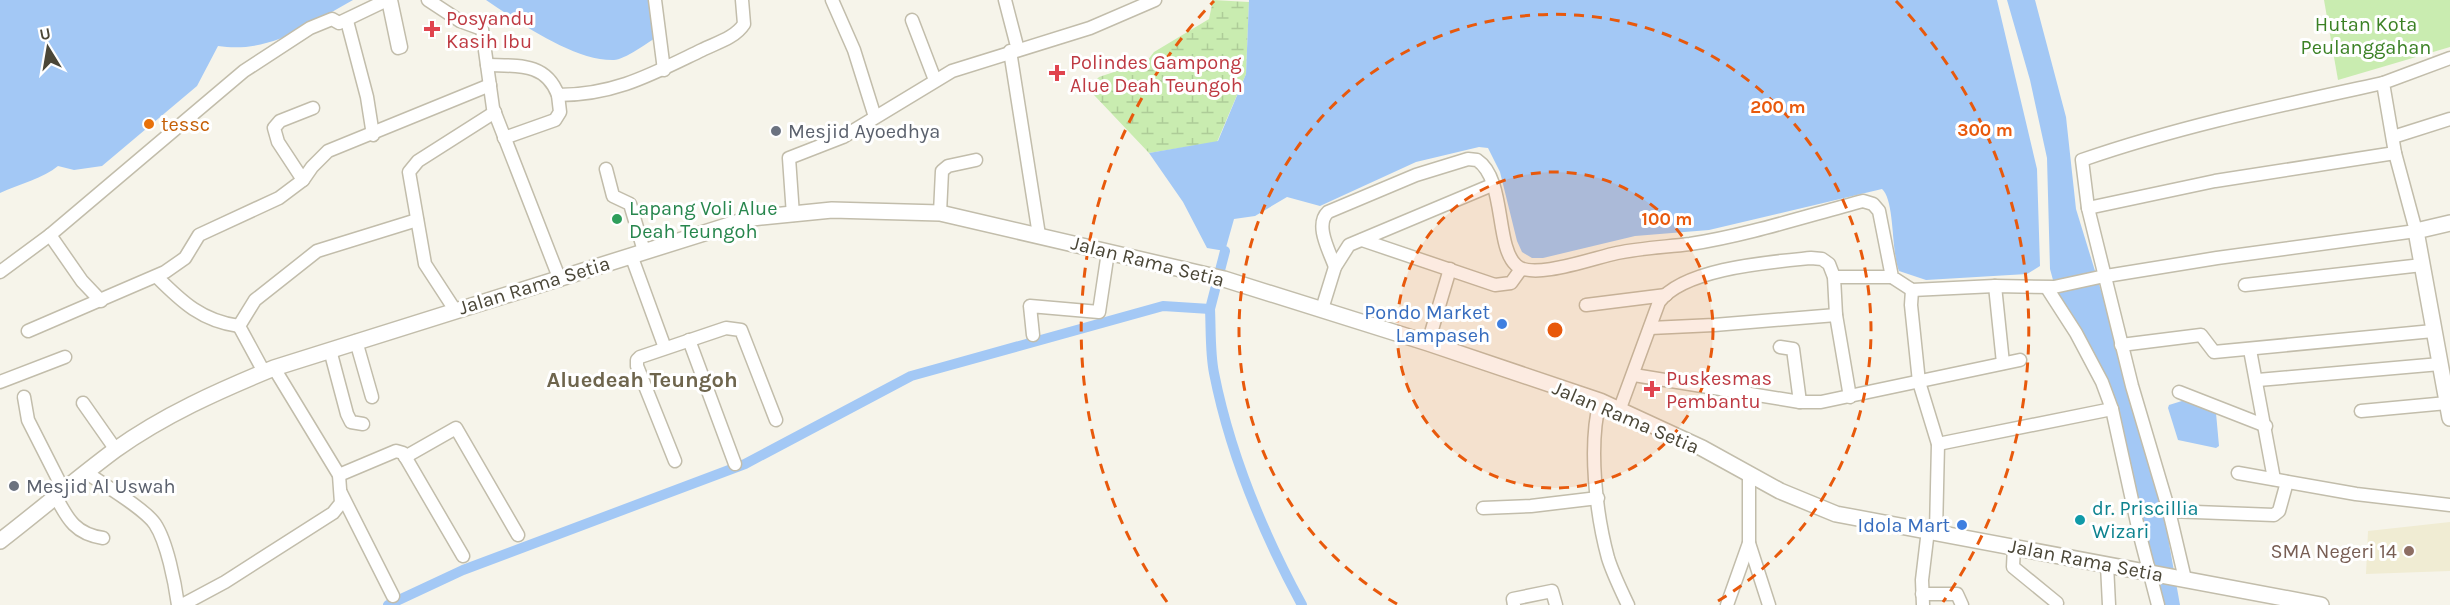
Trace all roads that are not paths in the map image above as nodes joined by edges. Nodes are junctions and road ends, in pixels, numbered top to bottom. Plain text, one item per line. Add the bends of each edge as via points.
1 (389, 0) edge
2 (428, 0) edge
3 (655, 0) edge
4 (742, 0) edge
5 (832, 0) edge
6 (1005, 0) edge
7 (1155, 0) edge
8 (912, 20) dead end
9 (348, 21) junction
10 (1014, 50) junction
11 (2450, 58) edge
12 (487, 65) junction
13 (664, 70) junction
14 (935, 80) junction
15 (2383, 83) junction
16 (490, 85) junction
17 (558, 95) junction
18 (313, 108) dead end
19 (495, 112) junction
20 (875, 117) junction
21 (2450, 119) edge
22 (373, 135) junction
23 (2392, 137) junction
24 (504, 138) junction
25 (2395, 153) junction
26 (976, 160) dead end
27 (606, 169) dead end
28 (303, 180) junction
29 (1492, 185) junction
30 (2088, 208) junction
31 (940, 213) junction
32 (793, 215) junction
33 (417, 220) junction
34 (2450, 223) edge
35 (2416, 231) junction
36 (50, 235) junction
37 (1039, 235) junction
38 (1362, 240) junction
39 (1108, 252) junction
40 (638, 253) junction
41 (2422, 265) junction
42 (1335, 267) junction
43 (1450, 269) junction
44 (1521, 269) junction
45 (0, 272) edge
46 (157, 277) junction
47 (1834, 277) junction
48 (1892, 277) junction
49 (2102, 277) junction
50 (560, 280) junction
51 (2245, 285) dead end
52 (1995, 286) junction
53 (2051, 288) junction
54 (1912, 290) junction
55 (1666, 295) junction
56 (101, 301) junction
57 (1586, 305) dead end
58 (1322, 309) junction
59 (455, 310) junction
60 (1836, 315) junction
61 (239, 326) junction
62 (1650, 328) junction
63 (2433, 331) junction
64 (28, 332) dead end
65 (1033, 335) dead end
66 (689, 340) junction
67 (356, 341) junction
68 (1428, 342) junction
69 (2121, 345) junction
70 (1780, 347) dead end
71 (665, 348) junction
72 (330, 350) junction
73 (2250, 350) junction
74 (66, 357) dead end
75 (2020, 360) dead end
76 (2003, 363) junction
77 (2440, 364) junction
78 (269, 370) junction
79 (1634, 375) junction
80 (2258, 380) junction
81 (0, 382) edge
82 (1919, 382) junction
83 (2179, 392) dead end
84 (24, 397) dead end
85 (372, 397) dead end
86 (1850, 397) junction
87 (1600, 401) junction
88 (1800, 402) junction
89 (83, 403) dead end
90 (2449, 406) edge
91 (2112, 409) junction
92 (1619, 411) junction
93 (2361, 411) dead end
94 (776, 420) dead end
95 (363, 424) dead end
96 (2266, 426) junction
97 (1938, 444) junction
98 (116, 450) junction
99 (405, 457) junction
100 (675, 461) dead end
101 (735, 464) dead end
102 (2238, 472) dead end
103 (87, 473) junction
104 (1749, 474) junction
105 (339, 475) junction
106 (2280, 481) junction
107 (340, 492) junction
108 (60, 494) junction
109 (1598, 498) junction
110 (2450, 505) edge
111 (1483, 508) dead end
112 (2169, 511) junction
113 (1932, 531) junction
114 (518, 535) dead end
115 (103, 538) dead end
116 (0, 541) edge
117 (1749, 543) junction
118 (2014, 546) junction
119 (464, 556) dead end
120 (2108, 565) junction
121 (2152, 573) junction
122 (2184, 579) junction
123 (393, 596) dead end
124 (1922, 600) edge
125 (2289, 602) edge
126 (2056, 603) dead end
127 (180, 605) edge
128 (1514, 605) edge
129 (1556, 605) edge
130 (1628, 605) edge
131 (1727, 605) edge
132 (1769, 605) edge
133 (1962, 605) edge
134 (2109, 605) edge
135 (2158, 605) edge
136 (2321, 605) edge

1 - 9 street
2 - 12 street via 460,21 482,29
3 - 13 street
4 - 13 street via 745,20 740,30
5 - 20 street via 854,50
6 - 10 street
7 - 10 street via 1090,28
8 - 14 street
9 - 22 street
9 - 36 street via 327,20 310,28 244,71
10 - 14 street via 967,64
10 - 37 street
11 - 15 street
12 - 16 street
12 - 17 street via 536,69 549,78
13 - 17 street via 600,92
14 - 20 street
15 - 23 street
15 - 30 street via 2236,116 2127,144 2082,160
16 - 19 street
16 - 22 street
17 - 24 street via 560,112 555,120
18 - 28 street via 274,128 278,142
19 - 24 street
19 - 33 street via 411,168 409,184
20 - 32 street via 843,137 789,158
21 - 23 street
22 - 28 street via 328,151
23 - 25 street
24 - 50 street
25 - 30 street via 2215,181
25 - 35 street
26 - 31 street via 942,171
27 - 40 street via 613,196 630,204
28 - 46 street via 271,203 199,235 185,258
29 - 38 street
29 - 42 street via 1483,164 1468,159 1337,207 1325,214 1322,221
29 - 44 street via 1509,256
30 - 49 street
31 - 32 street, Jalan Rama Setia via 832,210
31 - 37 street, Jalan Rama Setia
32 - 40 street, Jalan Rama Setia via 752,218
33 - 59 street via 425,264
33 - 61 street via 317,251 255,300
34 - 35 street
35 - 41 street
35 - 49 street
36 - 45 street
36 - 56 street
37 - 39 street, Jalan Rama Setia
38 - 42 street via 1349,245
38 - 43 street
39 - 58 street, Jalan Rama Setia via 1224,279
39 - 65 street via 1099,312 1030,306
40 - 50 street, Jalan Rama Setia
40 - 71 street
41 - 51 street
41 - 63 street
42 - 58 street
43 - 44 street via 1499,286 1511,283
43 - 68 street
44 - 48 street via 1541,270 1632,250 1690,243 1863,201 1879,211
46 - 56 street
46 - 61 street via 200,315
47 - 48 street
47 - 55 street via 1829,264 1822,259 1791,260 1716,270
47 - 60 street
48 - 54 street
49 - 53 street
49 - 69 street
50 - 59 street, Jalan Rama Setia
52 - 53 street
52 - 54 street
52 - 76 street
53 - 91 street via 2102,382
54 - 82 street
55 - 57 street
55 - 62 street via 1659,302
56 - 64 street
58 - 68 street, Jalan Rama Setia
59 - 67 street, Jalan Rama Setia
60 - 62 street
60 - 86 street
61 - 78 street
62 - 79 street
63 - 73 street
63 - 77 street
66 - 71 street
66 - 94 street via 726,328 741,330
66 - 101 street
67 - 72 street, Jalan Rama Setia
67 - 85 street
68 - 87 street, Jalan Rama Setia
69 - 73 street via 2201,335 2212,351
69 - 112 street
70 - 88 street via 1793,349
71 - 100 street via 640,357 637,366
72 - 78 street, Jalan Rama Setia
72 - 95 street via 347,414 354,424
73 - 80 street
74 - 81 street
75 - 76 street
76 - 82 street
77 - 80 street
77 - 90 street
78 - 98 street, Jalan Rama Setia via 213,393
78 - 105 street
79 - 88 street
79 - 92 street
80 - 96 street
82 - 86 street
82 - 97 street
83 - 96 street
84 - 108 street via 28,420
86 - 88 street
87 - 92 street, Jalan Rama Setia
87 - 109 street via 1594,439
89 - 98 street
90 - 93 street
91 - 97 street
91 - 121 street
92 - 104 street, Jalan Rama Setia
96 - 106 street
97 - 113 street
98 - 103 street, Jalan Rama Setia
99 - 105 street via 396,451
99 - 114 street via 456,428
99 - 119 street
102 - 106 street
103 - 108 street, Jalan Rama Setia
103 - 127 street via 155,524
104 - 113 street, Jalan Rama Setia via 1836,513
104 - 117 street
105 - 107 street
106 - 110 street
106 - 112 street via 2279,511 2274,515
107 - 123 street
107 - 127 street via 341,503 333,513 225,582
108 - 115 street via 74,527
108 - 116 street, Jalan Rama Setia
109 - 111 street via 1531,507
109 - 130 street via 1608,560
112 - 122 street
113 - 118 street, Jalan Rama Setia
113 - 124 street
117 - 131 street
117 - 132 street
118 - 120 street, Jalan Rama Setia
118 - 126 street via 2013,567
120 - 121 street, Jalan Rama Setia
120 - 134 street
121 - 122 street, Jalan Rama Setia
121 - 135 street
122 - 125 street, Jalan Rama Setia
124 - 133 street via 1957,594
125 - 136 street, Jalan Rama Setia
128 - 129 street via 1513,599 1552,591

